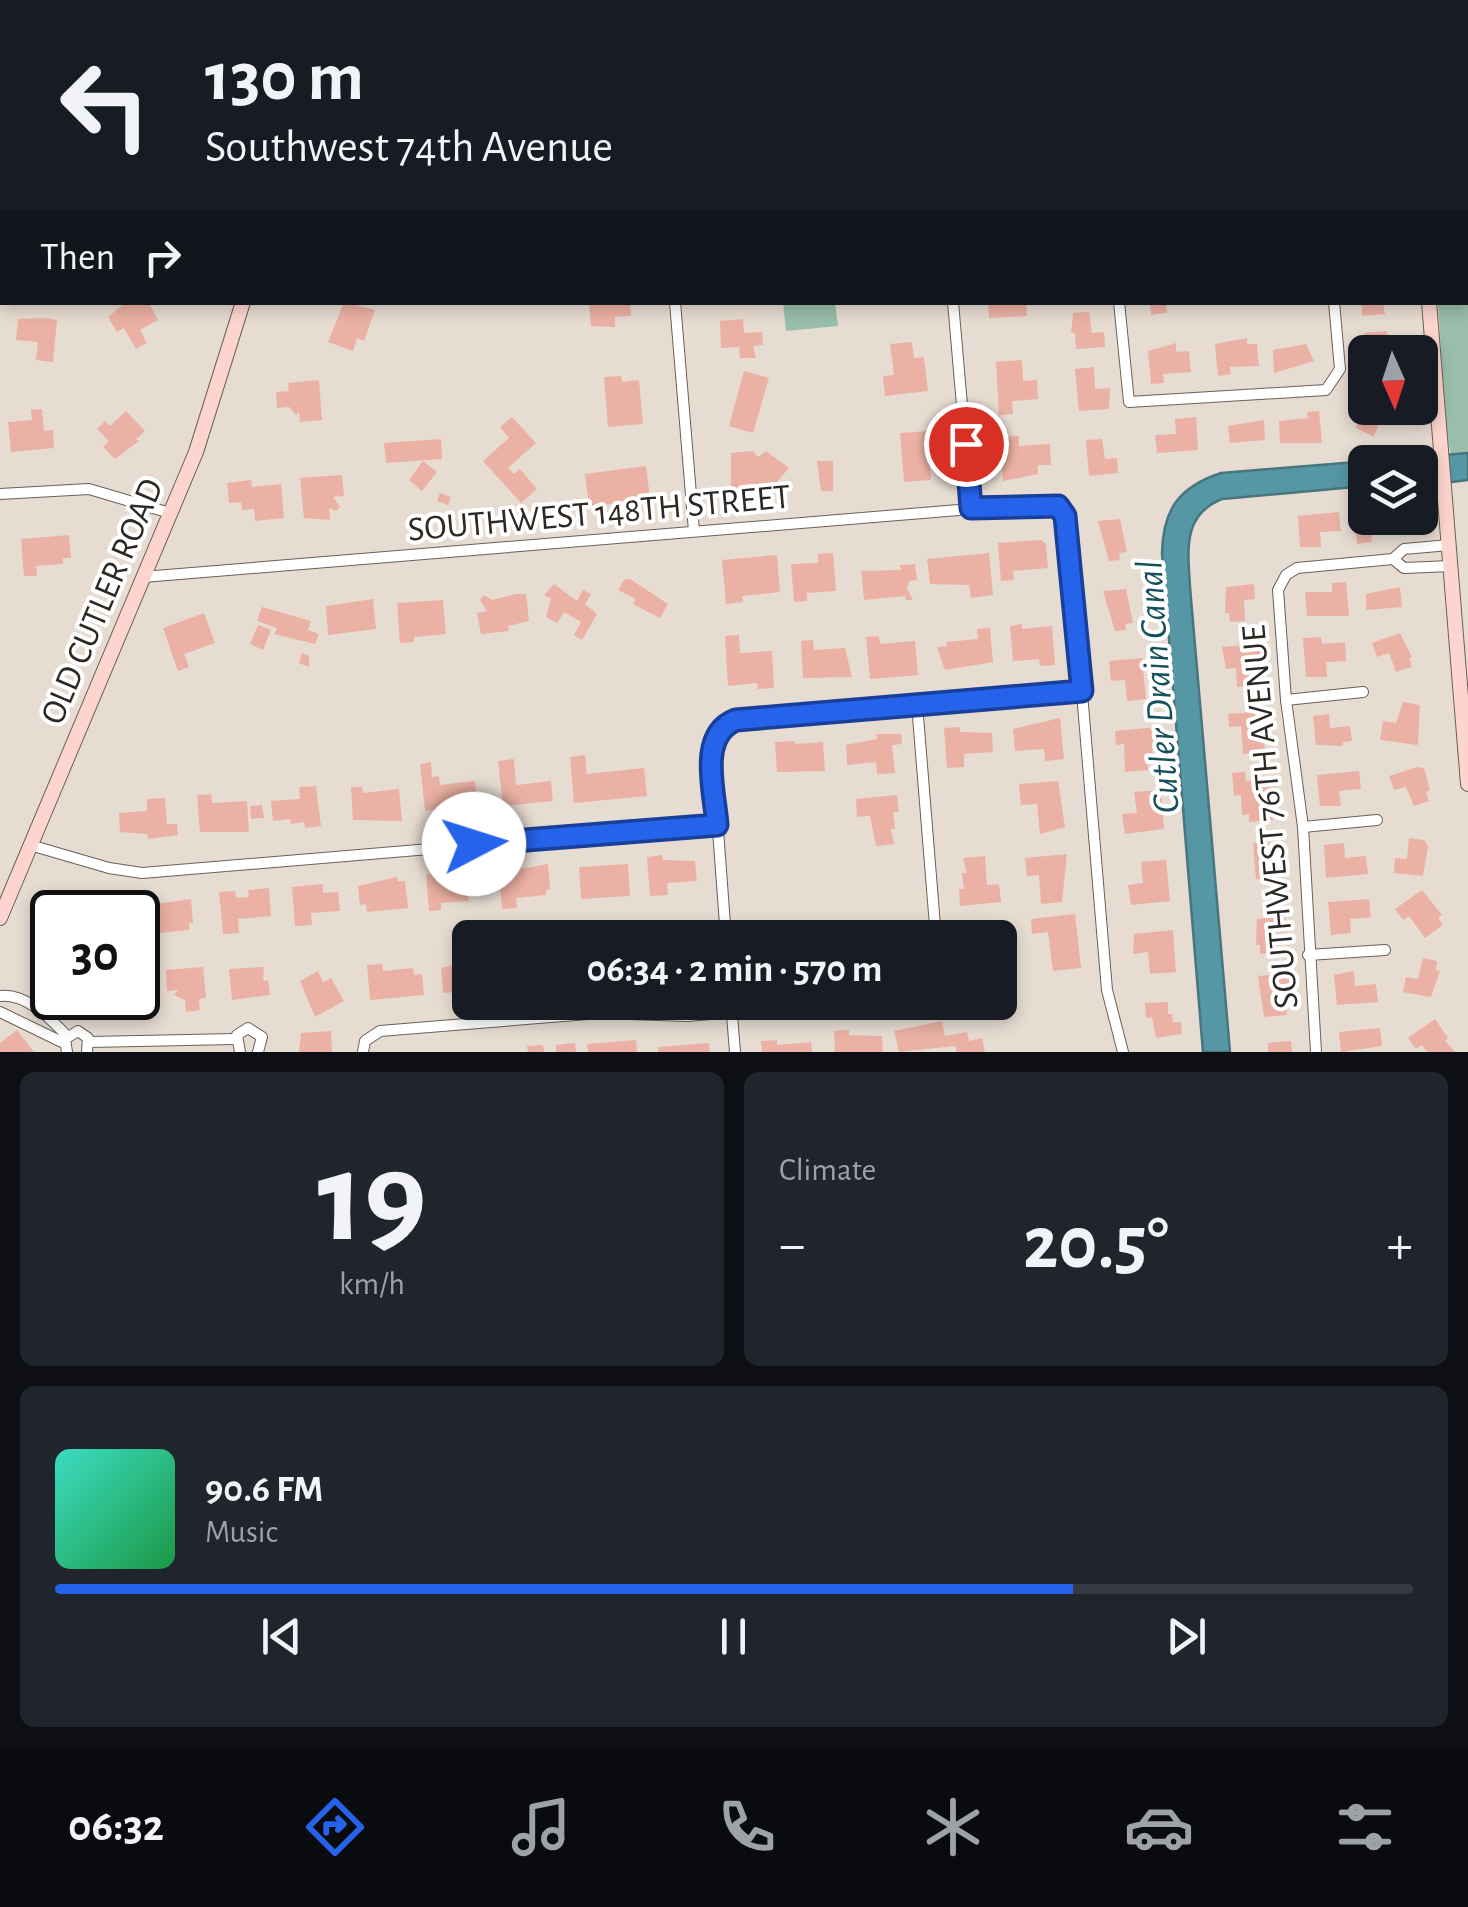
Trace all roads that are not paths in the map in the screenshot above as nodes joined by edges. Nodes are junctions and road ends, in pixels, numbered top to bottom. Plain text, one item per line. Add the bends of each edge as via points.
1 (242, 305) edge
2 (675, 305) edge
3 (954, 305) edge
4 (1118, 305) edge
5 (1334, 305) edge
6 (1429, 305) edge
7 (0, 494) edge
8 (971, 508) junction
9 (170, 513) junction
10 (694, 530) junction
11 (1449, 545) junction
12 (1393, 560) junction
13 (1451, 566) junction
14 (143, 577) junction
15 (1082, 691) junction
16 (1363, 692) dead end
17 (1286, 700) junction
18 (917, 704) junction
19 (1467, 752) edge
20 (1468, 784) edge
21 (1377, 820) dead end
22 (717, 825) junction
23 (1303, 827) junction
24 (30, 844) junction
25 (0, 918) edge
26 (725, 920) edge
27 (935, 920) edge
28 (1385, 950) dead end
29 (1308, 955) junction
30 (0, 996) edge
31 (0, 1012) edge
32 (514, 1020) edge
33 (733, 1020) edge
34 (235, 1039) junction
35 (66, 1044) edge
36 (88, 1047) edge
37 (259, 1051) edge
38 (240, 1052) edge
39 (363, 1052) edge
40 (736, 1052) edge
41 (1123, 1052) edge
42 (1316, 1052) edge

1 - 9 main road, OLD CUTLER ROAD via 218,391
2 - 10 street
3 - 8 street
4 - 5 street via 1129,402 1322,391 1340,365
6 - 11 main road
7 - 9 street via 89,488
8 - 10 street, SOUTHWEST 148TH STREET
8 - 15 street, SOUTHWEST 148TH STREET via 1058,506 1068,527
9 - 14 main road, OLD CUTLER ROAD
10 - 14 street, SOUTHWEST 148TH STREET
11 - 12 street via 1404,550
11 - 13 main road
12 - 13 street via 1404,568
12 - 17 street, SOUTHWEST 76TH AVENUE via 1297,568 1282,579 1277,593
13 - 19 main road
14 - 24 main road, OLD CUTLER ROAD
15 - 18 street
15 - 41 street via 1107,990
16 - 17 street
17 - 23 street, SOUTHWEST 76TH AVENUE
18 - 22 street via 725,726 712,749
18 - 27 street
19 - 20 main road
21 - 23 street
22 - 24 street via 142,873
22 - 26 street
23 - 29 street, SOUTHWEST 76TH AVENUE
24 - 25 main road, OLD CUTLER ROAD
28 - 29 street
29 - 42 street, SOUTHWEST 76TH AVENUE
30 - 35 street via 45,1013
31 - 35 street
32 - 39 street via 380,1031 365,1041
33 - 40 street
34 - 36 street
34 - 37 street via 252,1028 262,1037
34 - 38 street
35 - 36 street via 82,1032

